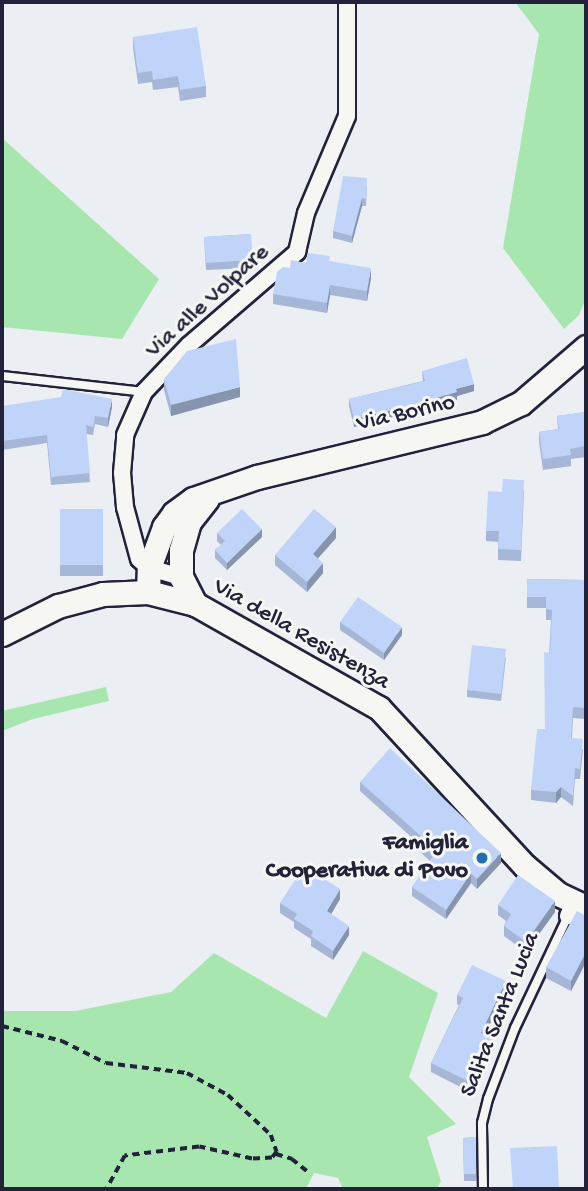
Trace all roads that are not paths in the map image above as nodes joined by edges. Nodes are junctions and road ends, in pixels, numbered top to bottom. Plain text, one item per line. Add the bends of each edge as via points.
1 (347, 2) edge
2 (586, 347) edge
3 (2, 376) edge
4 (144, 392) junction
5 (216, 490) junction
6 (149, 568) junction
7 (181, 577) junction
8 (148, 592) junction
9 (195, 604) junction
10 (2, 634) edge
11 (576, 909) edge
12 (484, 1189) edge

1 - 4 street, Via alle Volpare via 347,116 306,213 297,252
2 - 5 street, Via Borino via 521,402 482,422
3 - 4 lane, Via alle Volpare
4 - 6 street, Via alle Volpare via 125,435 122,474 132,541 138,559
5 - 6 street, Via Borino via 174,513
5 - 7 street via 196,510 183,536
6 - 7 street
6 - 8 street, Via Borino
7 - 9 street
8 - 9 street, Via della Resistenza
8 - 10 street, Via della Resistenza via 79,600
9 - 11 street, Via della Resistenza via 379,708 525,866
11 - 12 lane, Salita Santa Lucia via 515,1028 488,1099 482,1123

